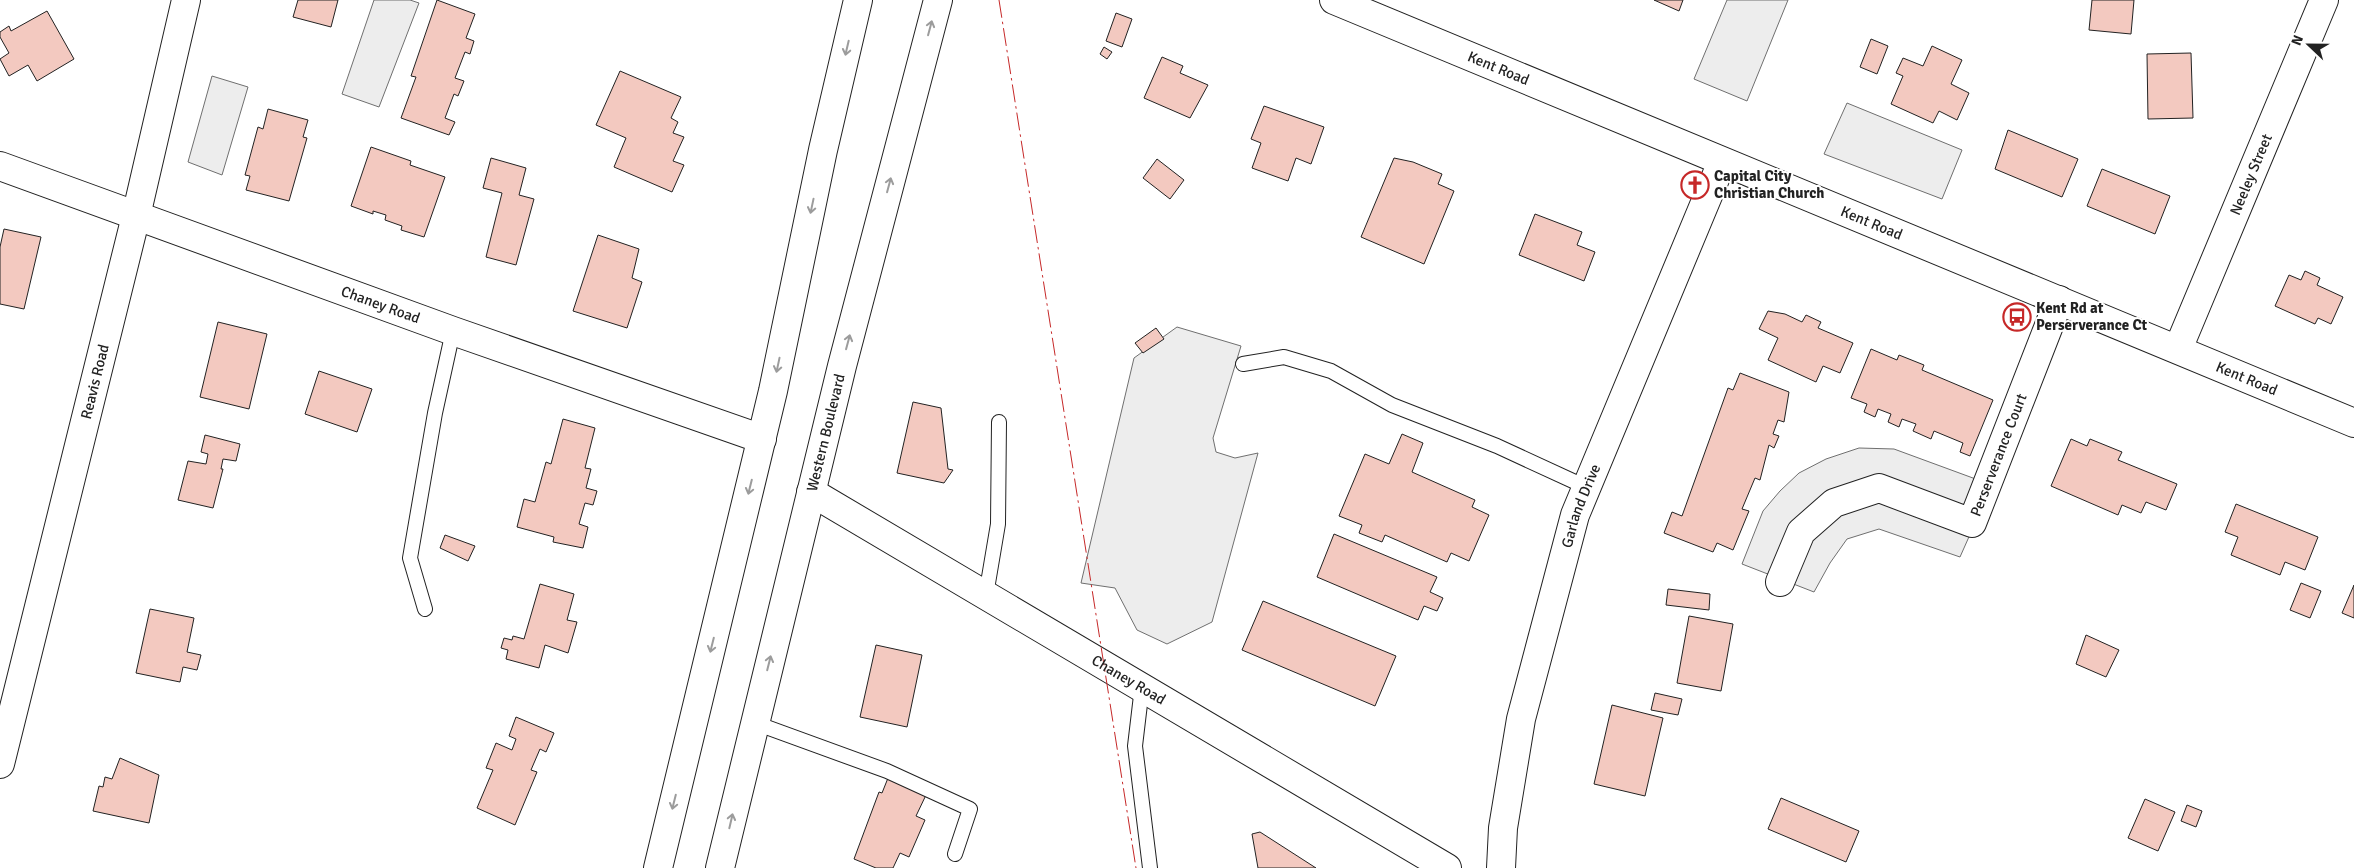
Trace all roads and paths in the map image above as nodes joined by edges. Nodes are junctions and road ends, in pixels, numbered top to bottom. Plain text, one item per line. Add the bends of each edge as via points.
1 (186, 0) edge
2 (858, 0) edge
3 (938, 0) edge
4 (1334, 0) edge
5 (2324, 0) edge
6 (1722, 162) junction
7 (0, 166) edge
8 (136, 216) junction
9 (2059, 300) junction
10 (453, 331) junction
11 (2178, 349) junction
12 (1243, 364) dead end
13 (1000, 422) dead end
14 (2354, 423) edge
15 (762, 439) junction
16 (1586, 487) junction
17 (811, 492) junction
18 (1780, 582) dead end
19 (986, 596) junction
20 (426, 609) dead end
21 (1142, 687) junction
22 (755, 723) junction
23 (0, 764) edge
24 (955, 854) dead end
25 (658, 868) edge
26 (720, 868) edge
27 (1150, 868) edge
28 (1447, 868) edge
29 (1501, 868) edge

1 - 8 street, Reavis Road
2 -> 15 street
17 -> 3 street, Western Boulevard
4 - 6 street, Kent Road
5 - 11 street, Neeley Street
6 - 9 street, Kent Road
6 - 16 street, Garland Drive
7 - 8 street, Chaney Road
8 - 10 street, Chaney Road
8 - 23 street, Reavis Road
9 - 11 street, Kent Road
9 - 18 street, Perserverance Court via 1972,523 1879,488 1834,503 1801,532
10 - 15 street, Chaney Road
10 - 20 lane via 410,558
11 - 14 street, Kent Road
12 - 16 lane via 1284,358 1331,371 1392,405 1497,446
13 - 19 lane via 998,524
15 -> 25 street
16 - 29 street, Garland Drive via 1575,515 1521,719 1503,828
17 - 19 street, Chaney Road
22 -> 17 street, Western Boulevard
19 - 21 street, Chaney Road
21 - 27 lane via 1135,746
21 - 28 street, Chaney Road
22 - 24 lane via 887,770 970,809
26 -> 22 street, Western Boulevard

